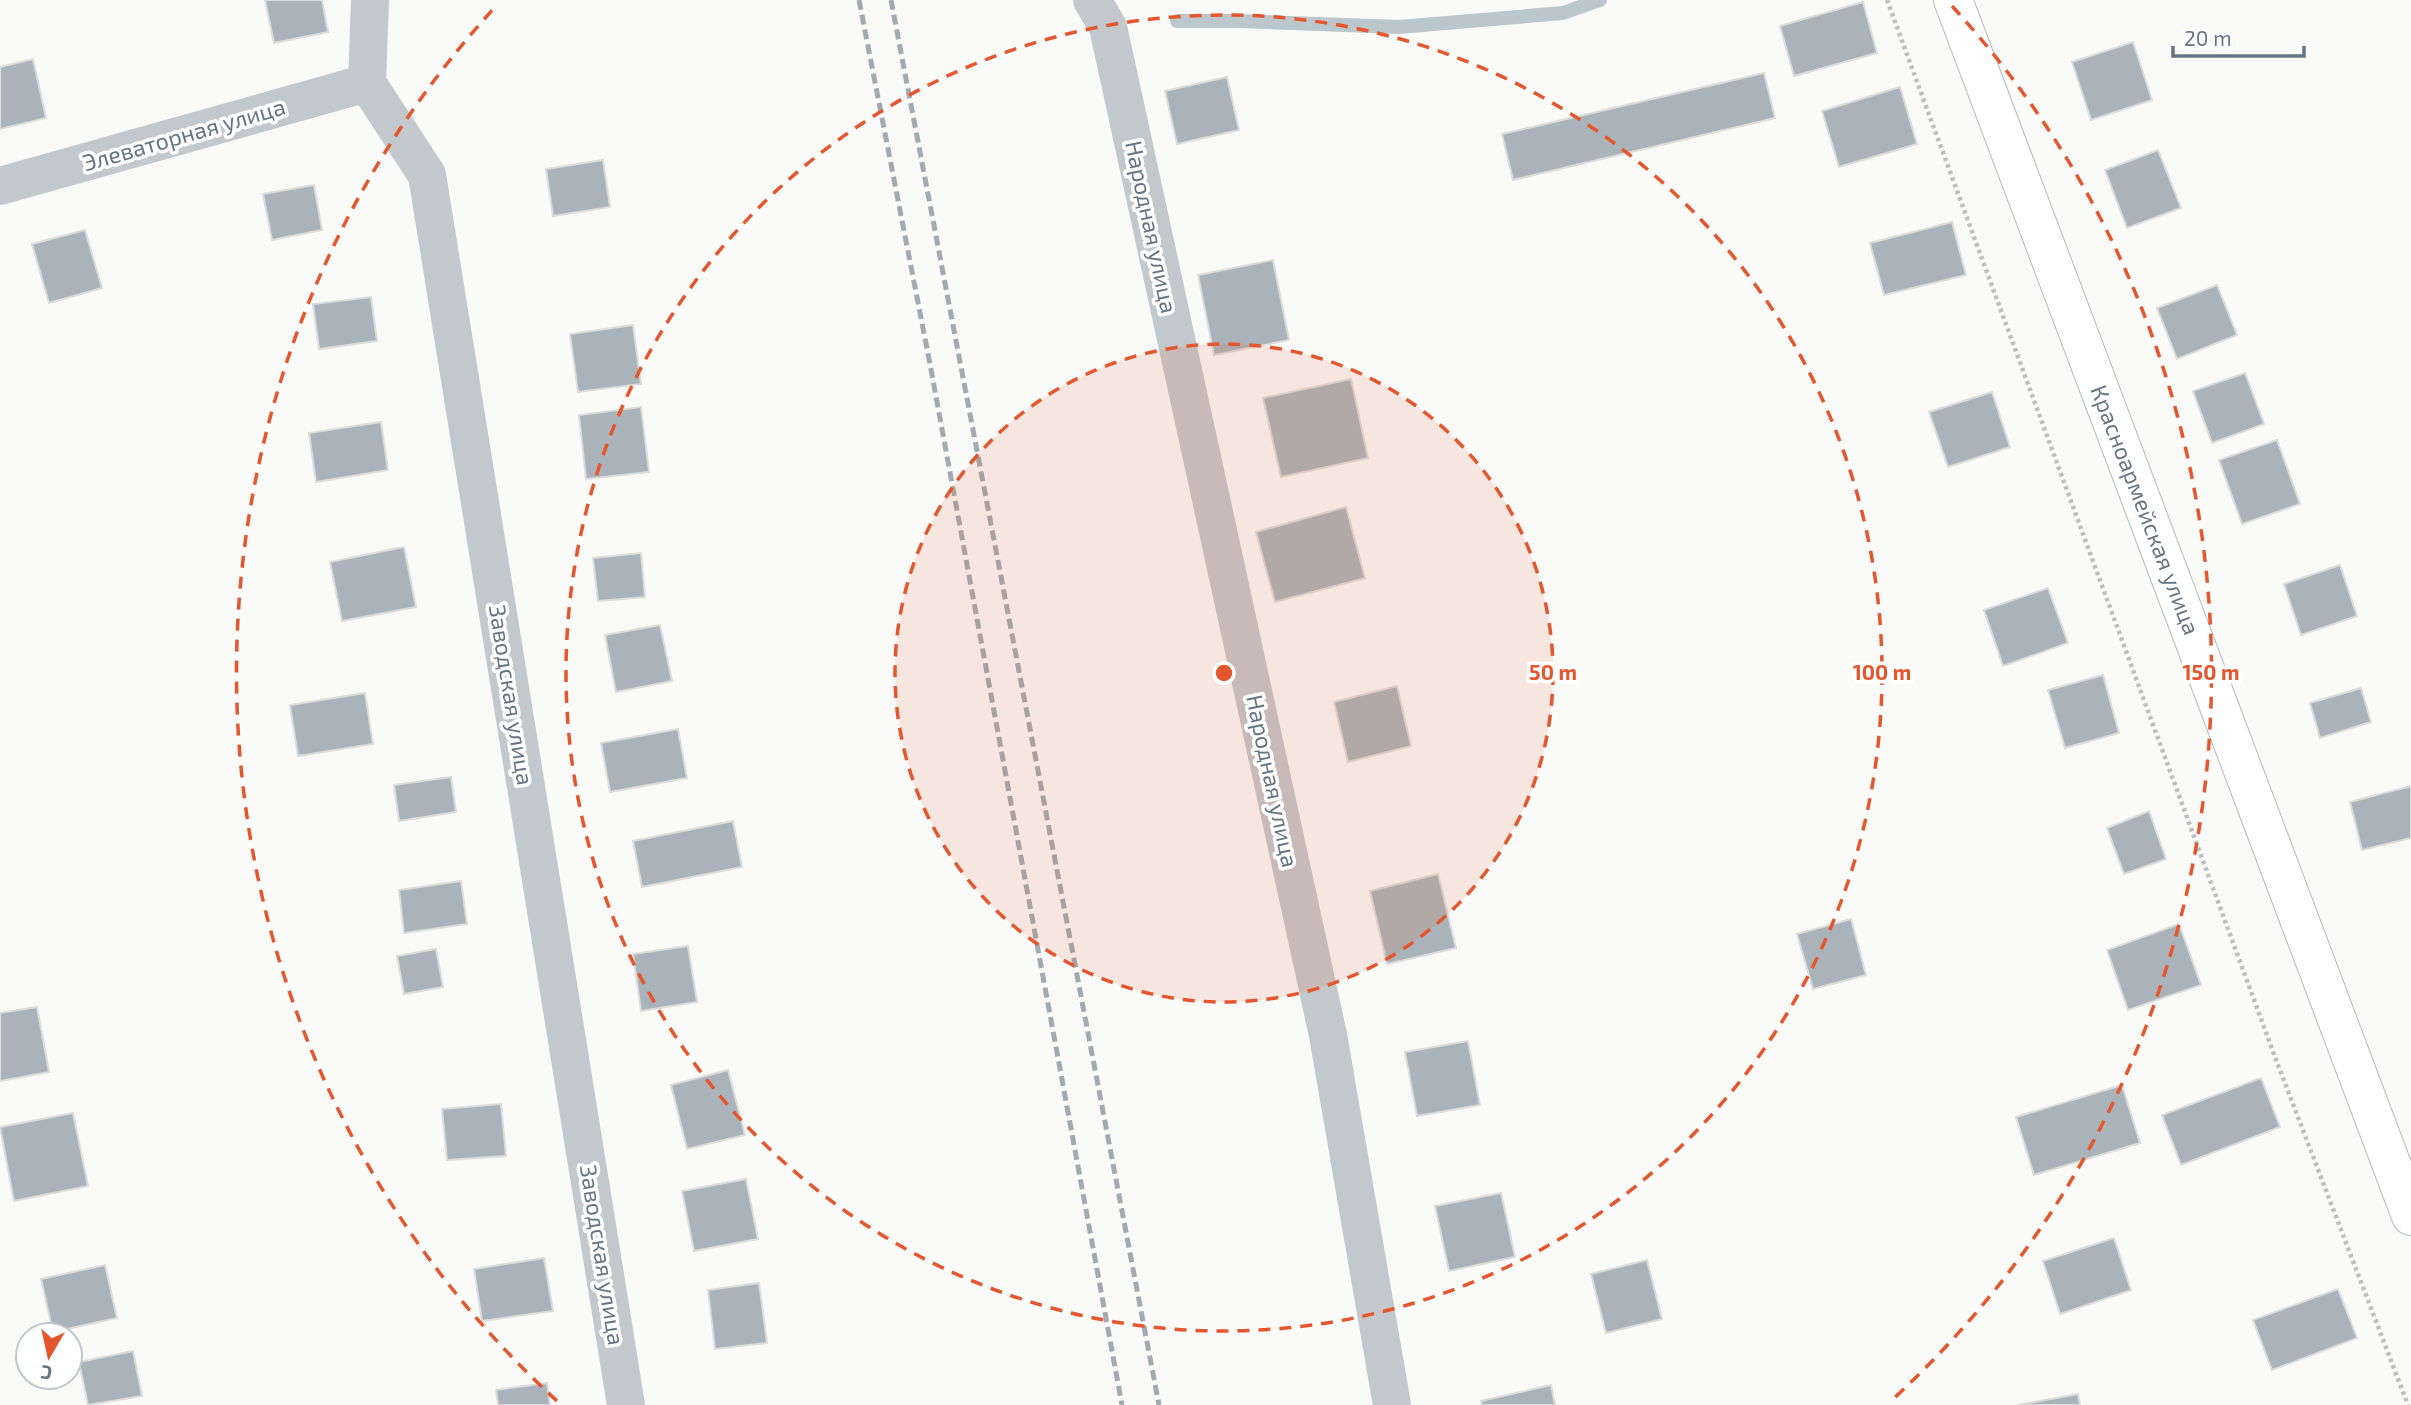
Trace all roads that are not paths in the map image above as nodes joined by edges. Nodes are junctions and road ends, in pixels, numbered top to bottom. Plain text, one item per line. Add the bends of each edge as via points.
1 (370, 0) edge
2 (1092, 0) edge
3 (1953, 0) edge
4 (367, 83) junction
5 (0, 186) edge
6 (2411, 1216) edge
7 (626, 1405) edge
8 (1392, 1405) edge

1 - 4 street
2 - 8 street, Народная улица via 1108,27 1328,1035
3 - 6 street, Красноармейская улица
4 - 5 street, Элеваторная улица
4 - 7 street, Заводская улица via 427,175

